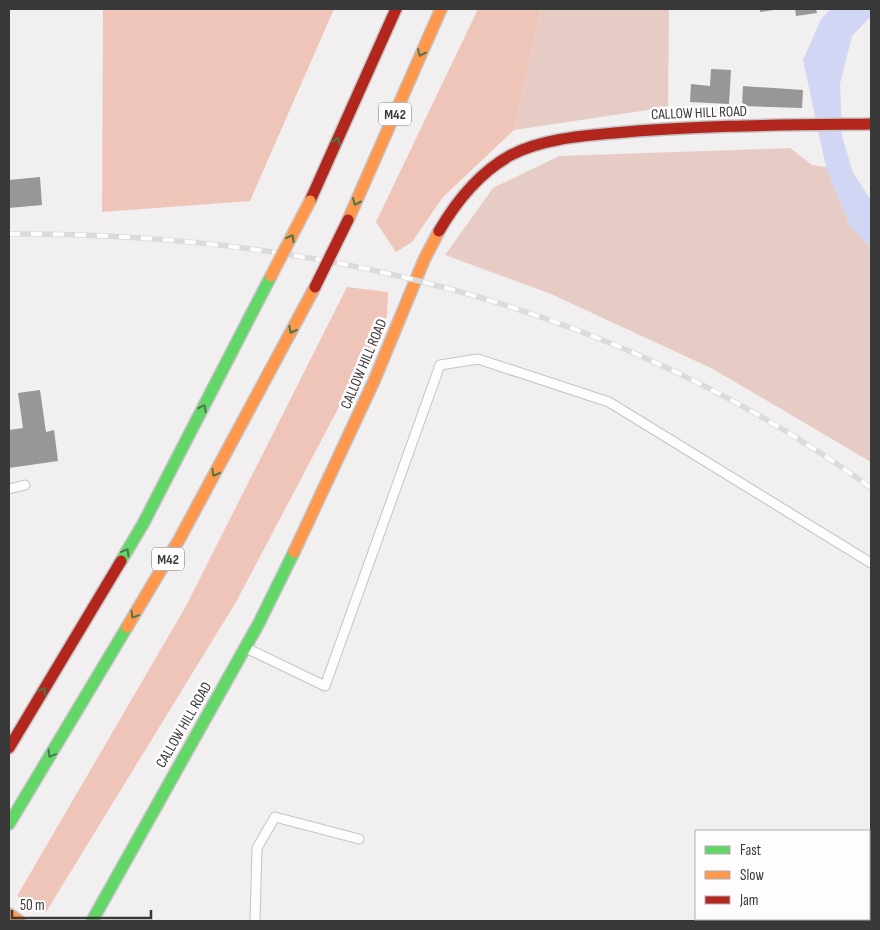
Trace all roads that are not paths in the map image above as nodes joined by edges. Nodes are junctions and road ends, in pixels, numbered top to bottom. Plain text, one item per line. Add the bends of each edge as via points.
1 (396, 9) edge
2 (441, 9) edge
3 (871, 124) edge
4 (25, 485) dead end
5 (9, 489) edge
6 (871, 563) edge
7 (245, 648) junction
8 (9, 748) edge
9 (9, 824) edge
10 (359, 839) dead end
11 (92, 921) edge
12 (255, 921) edge

8 -> 1 main road, M42, bridge via 143,524 310,201
2 -> 9 main road, M42, bridge via 315,287 180,538
3 - 7 main road, CALLOW HILL ROAD via 676,128 583,136 539,145 513,154 490,168 475,181 441,228 424,260 340,457
4 - 5 lane
6 - 7 lane via 608,402 478,359 440,365 325,686
7 - 11 main road, CALLOW HILL ROAD
10 - 12 lane via 275,817 257,848

